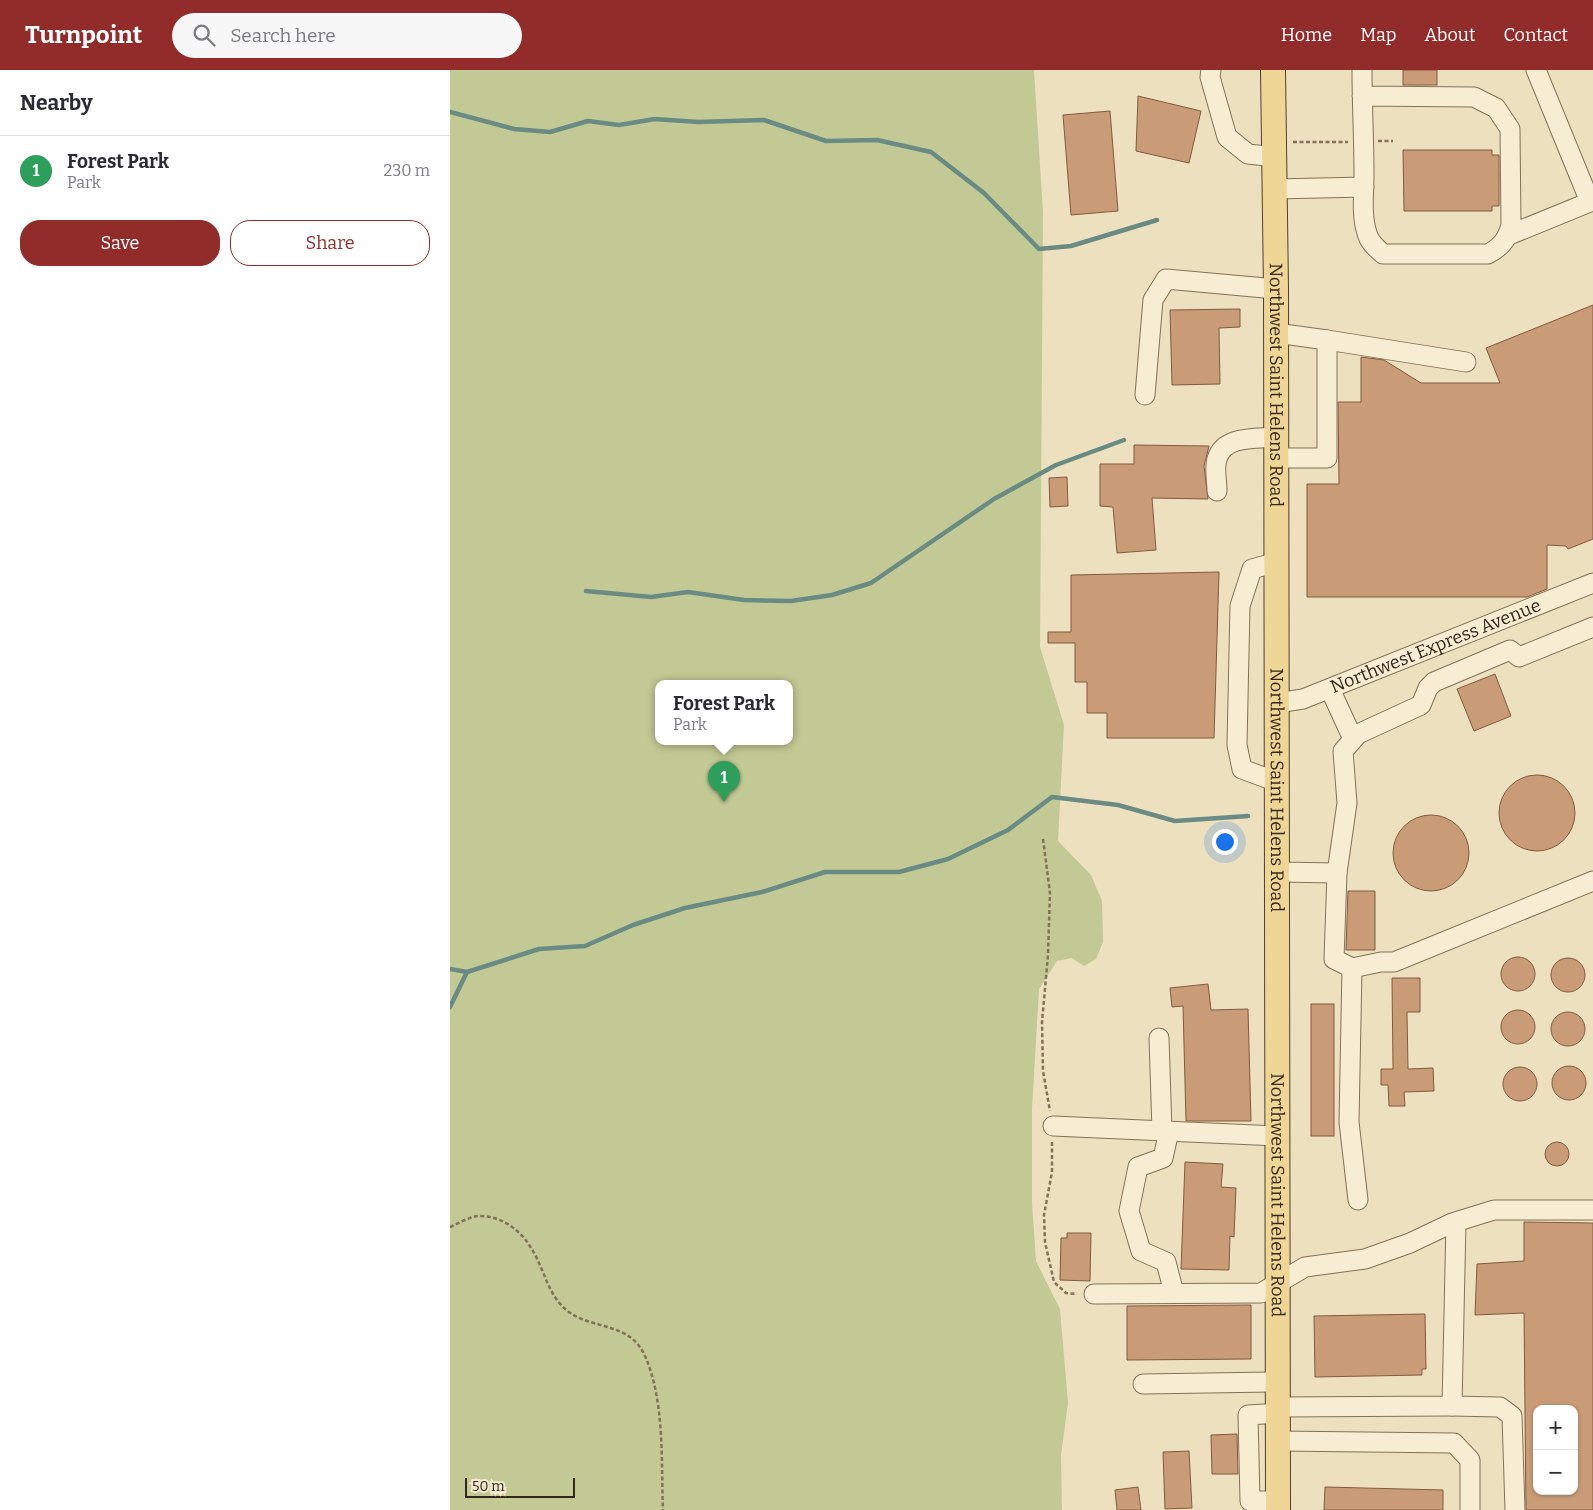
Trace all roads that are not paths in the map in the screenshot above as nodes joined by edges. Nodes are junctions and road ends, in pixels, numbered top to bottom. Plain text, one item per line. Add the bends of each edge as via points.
1 (1211, 70) edge
2 (1273, 70) edge
3 (1362, 70) edge
4 (1536, 70) edge
5 (1362, 96) junction
6 (1274, 150) junction
7 (1364, 187) junction
8 (1275, 189) junction
9 (1509, 235) junction
10 (1276, 288) junction
11 (1276, 332) junction
12 (1327, 340) junction
13 (1466, 362) dead end
14 (1145, 394) dead end
15 (1276, 448) junction
16 (1217, 490) dead end
17 (1277, 562) junction
18 (1593, 583) edge
19 (1593, 627) edge
20 (1330, 688) junction
21 (1277, 703) junction
22 (1353, 739) junction
23 (1277, 782) junction
24 (1278, 872) junction
25 (1337, 873) junction
26 (1593, 881) edge
27 (1352, 968) junction
28 (1159, 1038) dead end
29 (1053, 1126) road end
30 (1165, 1131) junction
31 (1278, 1136) junction
32 (1358, 1200) dead end
33 (1593, 1210) edge
34 (1456, 1222) junction
35 (1278, 1281) junction
36 (1174, 1293) junction
37 (1094, 1294) road end
38 (1278, 1382) junction
39 (1144, 1384) dead end
40 (1452, 1406) junction
41 (1278, 1410) junction
42 (1278, 1441) junction
43 (1278, 1505) edge
44 (1470, 1510) edge
45 (1515, 1510) edge

1 - 6 street via 1227,137 1248,154
2 - 6 main road, Northwest Saint Helens Road
3 - 5 street
4 - 9 street via 1590,202
5 - 7 street
5 - 9 street via 1474,97 1496,108 1510,129
6 - 8 main road, Northwest Saint Helens Road
7 - 8 street
7 - 9 street via 1367,235 1383,254 1488,254
8 - 10 main road, Northwest Saint Helens Road
10 - 11 main road, Northwest Saint Helens Road
10 - 14 street via 1166,279 1153,300
11 - 12 street
11 - 15 main road, Northwest Saint Helens Road
12 - 13 street
12 - 15 street via 1327,458
15 - 16 street via 1234,441 1217,460
15 - 17 main road, Northwest Saint Helens Road
17 - 21 main road, Northwest Saint Helens Road
17 - 23 street via 1252,569 1240,606 1236,745 1242,769
18 - 20 street, Northwest Express Avenue
19 - 22 street via 1519,657 1510,650 1434,682 1421,705
20 - 21 street, Northwest Express Avenue via 1303,699
20 - 22 street
21 - 23 main road, Northwest Saint Helens Road
22 - 25 street via 1343,751 1348,803
23 - 24 main road, Northwest Saint Helens Road
24 - 25 street
24 - 31 main road, Northwest Saint Helens Road
25 - 27 street via 1334,959
26 - 27 street via 1394,962
27 - 32 street via 1349,1122
28 - 30 street
29 - 30 street
30 - 31 street
30 - 36 street via 1163,1158 1138,1166 1129,1210 1141,1251 1166,1262
31 - 35 main road, Northwest Saint Helens Road
33 - 34 street via 1494,1210
34 - 35 street via 1365,1259 1304,1267
34 - 40 street
35 - 36 street via 1261,1293
35 - 38 main road, Northwest Saint Helens Road
36 - 37 street
38 - 39 street
38 - 41 main road, Northwest Saint Helens Road
40 - 41 street
40 - 45 street via 1500,1407 1512,1416
41 - 42 main road, Northwest Saint Helens Road
41 - 43 street via 1248,1415 1250,1501
42 - 43 main road, Northwest Saint Helens Road
42 - 44 street via 1454,1443 1470,1460

